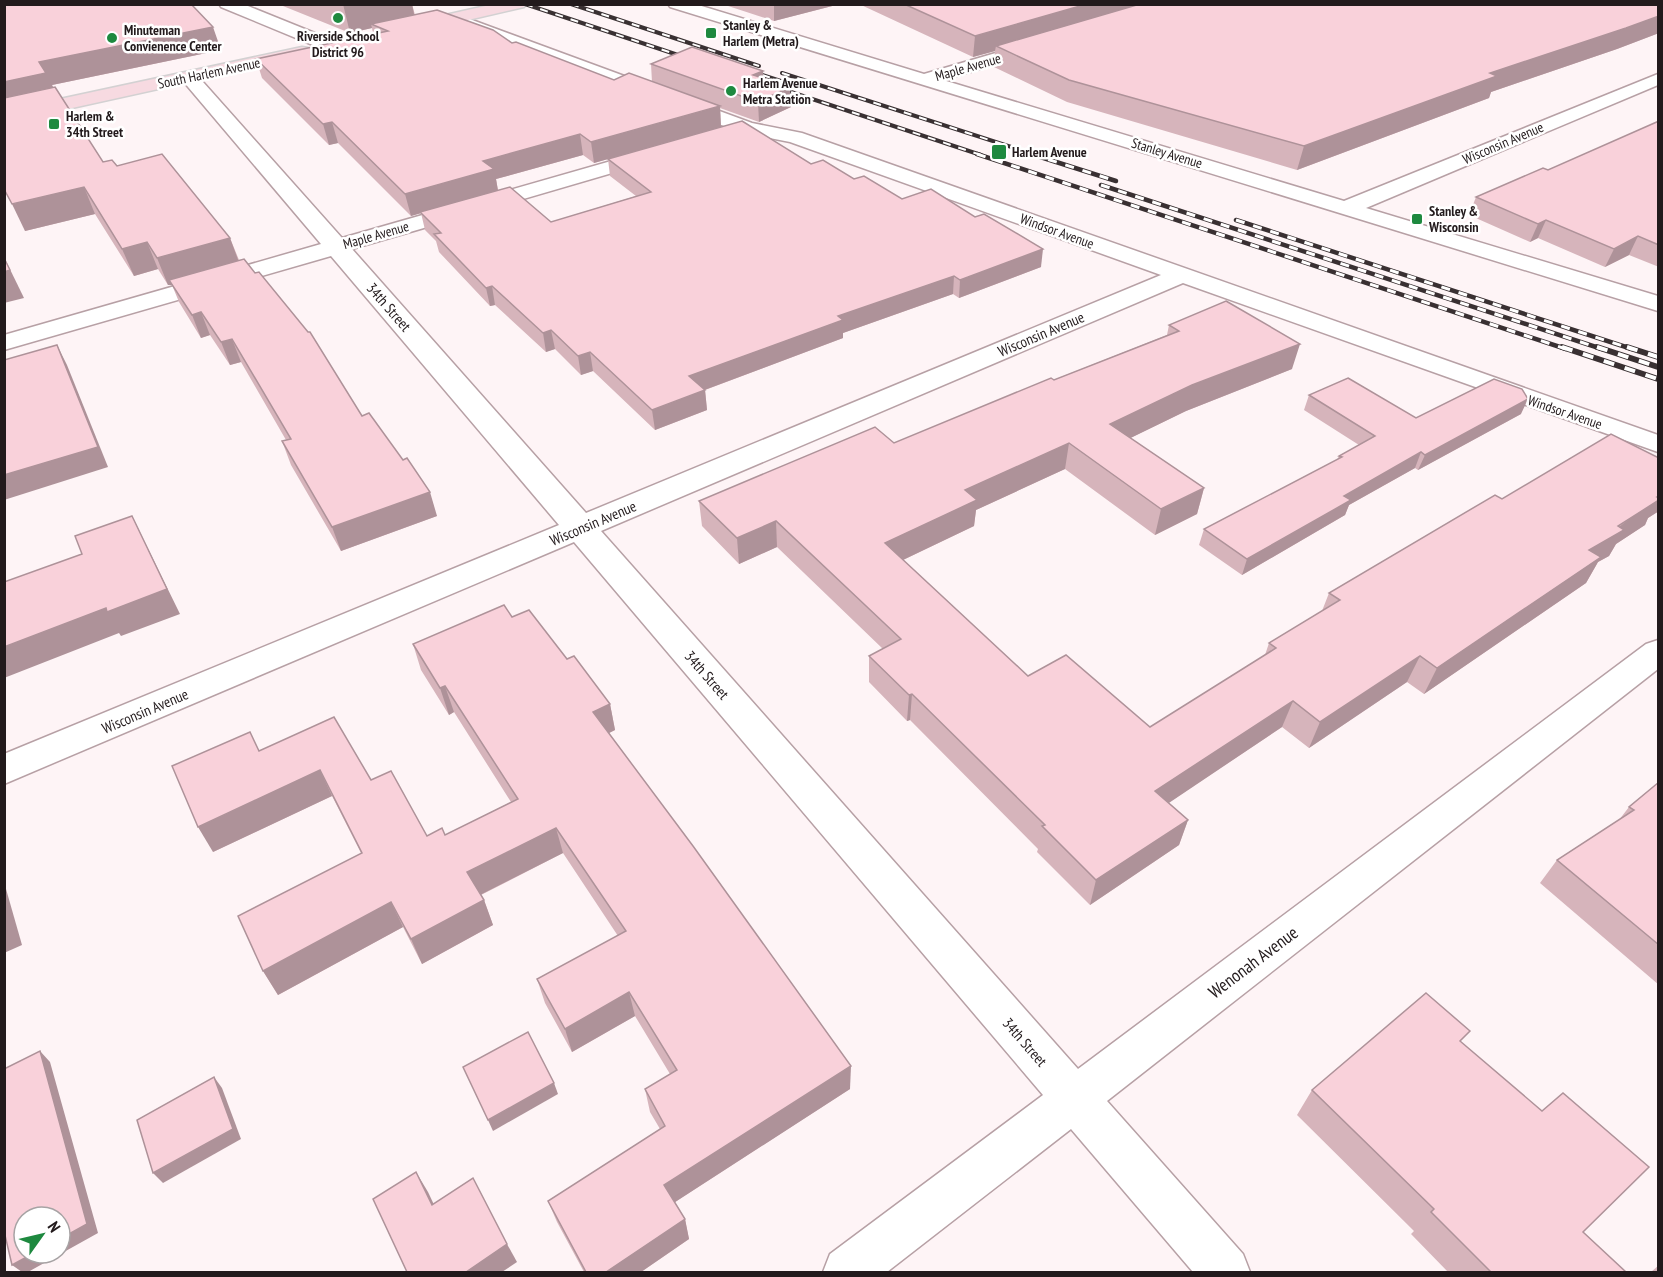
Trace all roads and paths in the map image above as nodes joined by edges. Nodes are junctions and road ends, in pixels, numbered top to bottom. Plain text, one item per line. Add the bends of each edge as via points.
1 (227, 4) edge
2 (518, 4) edge
3 (676, 4) edge
4 (455, 18) junction
5 (398, 31) edge
6 (1060, 40) edge
7 (353, 41) edge
8 (331, 46) junction
9 (189, 77) junction
10 (926, 79) junction
11 (1659, 79) edge
12 (4, 117) edge
13 (747, 128) junction
14 (713, 138) edge
15 (669, 151) edge
16 (1347, 208) junction
17 (337, 247) junction
18 (1181, 275) junction
19 (1659, 304) edge
20 (4, 343) edge
21 (1659, 444) edge
22 (580, 528) junction
23 (1659, 652) edge
24 (4, 770) edge
25 (1074, 1099) junction
26 (848, 1272) edge
27 (1225, 1272) edge

1 - 8 street
2 - 4 main road
3 - 10 street, Stanley Avenue
4 - 5 main road
4 - 13 street, Windsor Avenue
6 - 10 street, Maple Avenue
7 - 8 main road, South Harlem Avenue
8 - 9 main road, South Harlem Avenue
9 - 12 main road, South Harlem Avenue
9 - 17 street, 34th Street
10 - 16 street, Stanley Avenue
11 - 16 street, Wisconsin Avenue
13 - 14 street
13 - 18 street, Windsor Avenue via 795,137
15 - 17 street, Maple Avenue
16 - 19 street, Stanley Avenue
17 - 20 street, Maple Avenue
17 - 22 street, 34th Street
18 - 21 street, Windsor Avenue
18 - 22 street, Wisconsin Avenue
22 - 24 street, Wisconsin Avenue
22 - 25 street, 34th Street
23 - 25 street, Wenonah Avenue
25 - 26 street, Wenonah Avenue
25 - 27 street, 34th Street

